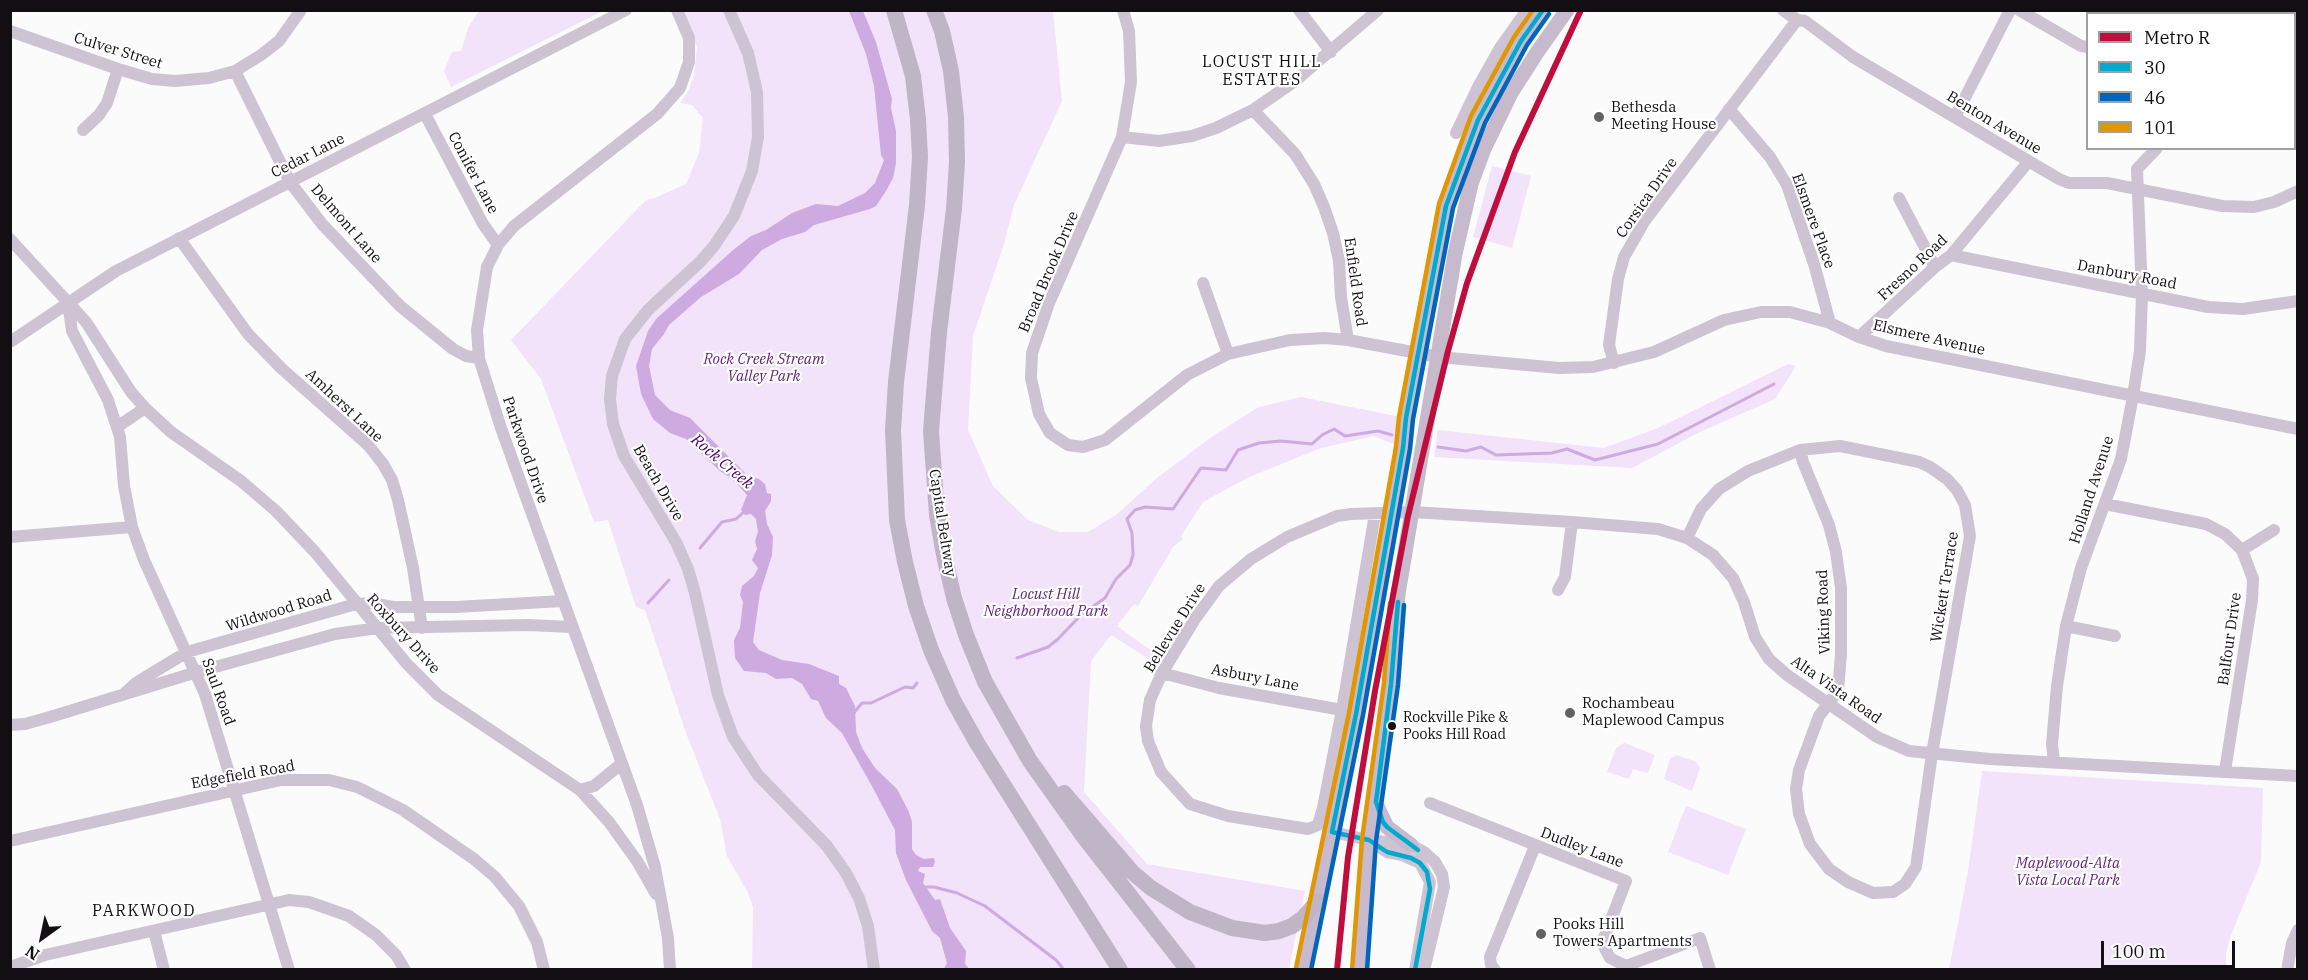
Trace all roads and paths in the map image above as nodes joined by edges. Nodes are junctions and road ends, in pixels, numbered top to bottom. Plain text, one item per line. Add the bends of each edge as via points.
1 (301, 10) edge
2 (626, 10) edge
3 (677, 10) edge
4 (729, 10) edge
5 (894, 10) edge
6 (934, 10) edge
7 (1123, 10) edge
8 (1299, 10) edge
9 (1378, 10) edge
10 (1527, 10) edge
11 (1543, 10) edge
12 (1567, 10) edge
13 (1783, 10) edge
14 (2010, 10) edge
15 (2019, 10) edge
16 (1801, 21) junction
17 (10, 31) edge
18 (2086, 47) edge
19 (1330, 52) junction
20 (118, 69) junction
21 (235, 71) junction
22 (1729, 109) junction
23 (1253, 110) junction
24 (425, 114) junction
25 (1955, 117) junction
26 (83, 130) dead end
27 (1456, 132) dead end
28 (1122, 137) junction
29 (2155, 150) edge
30 (2029, 161) junction
31 (290, 182) junction
32 (2139, 189) junction
33 (2298, 191) edge
34 (1899, 198) dead end
35 (179, 238) junction
36 (10, 239) edge
37 (498, 245) junction
38 (1951, 255) junction
39 (1935, 267) junction
40 (1203, 283) dead end
41 (2142, 294) junction
42 (2298, 301) edge
43 (68, 302) junction
44 (1830, 323) junction
45 (1859, 338) junction
46 (1348, 340) junction
47 (10, 342) edge
48 (1228, 354) junction
49 (1418, 354) junction
50 (1439, 357) junction
51 (479, 358) junction
52 (1614, 363) junction
53 (2133, 396) junction
54 (145, 408) junction
55 (117, 427) junction
56 (2298, 429) edge
57 (1800, 450) junction
58 (2105, 504) junction
59 (1413, 512) junction
60 (1376, 514) junction
61 (1392, 514) junction
62 (1572, 522) junction
63 (132, 527) junction
64 (2274, 530) dead end
65 (10, 537) edge
66 (1687, 538) junction
67 (2242, 550) junction
68 (1558, 590) dead end
69 (563, 601) junction
70 (356, 604) junction
71 (419, 607) junction
72 (2066, 626) junction
73 (571, 627) junction
74 (378, 628) junction
75 (422, 628) junction
76 (2115, 636) dead end
77 (187, 652) junction
78 (197, 672) junction
79 (1162, 672) junction
80 (986, 682) junction
81 (124, 694) junction
82 (1828, 705) junction
83 (1342, 710) junction
84 (10, 725) edge
85 (1932, 754) junction
86 (2054, 762) junction
87 (621, 764) junction
88 (2225, 771) junction
89 (2298, 776) edge
90 (580, 790) junction
91 (235, 791) junction
92 (1376, 802) junction
93 (1430, 803) dead end
94 (1025, 819) junction
95 (1325, 829) junction
96 (1369, 840) junction
97 (10, 841) edge
98 (1411, 846) junction
99 (1535, 846) junction
100 (1317, 901) junction
101 (661, 902) junction
102 (270, 904) junction
103 (2298, 930) edge
104 (154, 931) junction
105 (11, 968) edge
106 (164, 969) edge
107 (290, 969) edge
108 (405, 969) edge
109 (544, 969) edge
110 (670, 969) edge
111 (874, 969) edge
112 (1107, 969) edge
113 (1120, 969) edge
114 (1188, 969) edge
115 (1303, 969) edge
116 (1359, 969) edge
117 (1415, 969) edge
118 (1424, 969) edge
119 (1495, 969) edge
120 (1710, 969) edge
121 (2287, 969) edge

1 - 21 street, Culver Street via 279,40
2 - 24 street, Cedar Lane
3 - 37 street, Parkwood Drive via 689,38 689,62 672,100 514,226
4 - 111 street, Beach Drive via 748,53 757,92 758,137 752,171 740,204 714,246 648,310 625,339 612,376 613,424 624,456 688,568 718,695 734,737 758,775 827,846 846,873 868,926
5 - 94 highway via 913,76 920,157 893,420 897,520 916,606 931,650 953,700
6 - 80 highway, Capital Beltway via 951,71 957,162 933,388 933,476 954,598
7 - 28 street, Broad Brook Drive via 1129,32 1131,82
8 - 19 street
9 - 19 street
10 - 27 street via 1500,48
11 - 49 main road via 1521,41 1478,120 1453,184
12 - 50 main road via 1511,93 1484,148 1471,184 1455,254
13 - 16 street, Benton Avenue
14 - 25 street
15 - 18 street
16 - 22 street, Corsica Drive
16 - 25 street, Benton Avenue via 1853,57
17 - 20 street, Culver Street
19 - 23 street
20 - 21 street, Culver Street via 175,81
20 - 26 street via 107,103
21 - 31 street, Delmont Lane
22 - 44 street, Elsmere Place via 1770,157 1787,185
22 - 52 street, Corsica Drive via 1644,222 1624,257 1609,345
23 - 28 street via 1192,136 1159,141
23 - 46 street, Enfield Road via 1295,154 1324,207 1339,261
24 - 31 street, Cedar Lane
24 - 37 street, Conifer Lane
25 - 30 street, Benton Avenue
28 - 48 street, Broad Brook Drive via 1036,338 1031,378 1039,414 1050,433 1068,445 1083,447 1105,440 1187,375
29 - 32 street via 2137,170
30 - 32 street, Benton Avenue via 2069,183 2107,183
30 - 38 street, Fresno Road
31 - 35 street, Cedar Lane
31 - 51 street, Delmont Lane via 322,224 400,306 453,350
32 - 33 street, Benton Avenue via 2222,206 2254,207
32 - 41 street, Holland Avenue
34 - 39 street
35 - 43 street, Cedar Lane
35 - 71 street, Amherst Lane via 248,334 368,445 383,464 398,500
36 - 43 street
37 - 51 street, Parkwood Drive via 488,267 480,312
38 - 39 street, Fresno Road
38 - 41 street, Danbury Road
39 - 45 street, Fresno Road
40 - 48 street
41 - 42 street, Danbury Road via 2208,307 2243,309
41 - 53 street, Holland Avenue via 2140,351
43 - 47 street, Cedar Lane
43 - 54 street
43 - 55 street, Saul Road via 72,331 108,400
44 - 45 street, Elsmere Avenue
44 - 52 street, Elsmere Avenue via 1790,312 1738,316 1654,352
45 - 53 street, Elsmere Avenue
46 - 48 street, Broad Brook Drive via 1290,340
46 - 49 street, Elsmere Avenue
49 - 50 street, Elsmere Avenue
49 - 61 main road
50 - 52 street, Elsmere Avenue via 1559,368
50 - 59 main road
51 - 69 street, Parkwood Drive
53 - 56 street, Elsmere Avenue
53 - 58 street, Holland Avenue via 2121,459
54 - 55 street
54 - 70 street, Roxbury Drive via 276,511
55 - 63 street, Saul Road
57 - 66 street, Wickett Terrace via 1748,471 1719,489 1701,509
57 - 82 street, Viking Road via 1829,525 1841,588 1838,691
57 - 85 street, Wickett Terrace via 1840,446 1920,462 1947,479 1965,505 1970,536
58 - 67 street, Balfour Drive via 2206,524 2225,534
58 - 72 street, Holland Avenue via 2081,568
59 - 61 street, Alta Vista Road
59 - 62 street, Alta Vista Road
59 - 92 main road via 1398,594
60 - 61 street, Bellevue Drive
60 - 79 street, Bellevue Drive via 1337,516 1287,537 1251,559 1219,586
60 - 83 street
61 - 95 main road via 1356,714
62 - 66 street, Alta Vista Road via 1658,529
62 - 68 street via 1565,576
63 - 65 street
63 - 77 street, Saul Road
64 - 67 street
66 - 82 street, Alta Vista Road via 1713,555 1733,578 1755,637 1769,659
67 - 88 street, Balfour Drive via 2253,579 2252,600
69 - 71 street, Wildwood Road
69 - 73 street, Parkwood Drive
70 - 71 street, Wildwood Road
70 - 74 street, Roxbury Drive
70 - 77 street, Wildwood Road
71 - 75 street, Amherst Lane
72 - 76 street
72 - 86 street, Holland Avenue via 2057,686
73 - 75 street, Wildwood Road
73 - 87 street, Parkwood Drive
74 - 75 street, Wildwood Road
74 - 78 street, Wildwood Road via 335,634
74 - 90 street, Roxbury Drive via 438,695
77 - 78 street, Saul Road
77 - 81 street, Wildwood Road via 136,682
78 - 81 street, Wildwood Road
78 - 91 street, Saul Road
79 - 83 street, Asbury Lane via 1219,688
79 - 95 street, Bellevue Drive via 1150,700 1148,741 1161,772 1191,804 1228,816
80 - 100 highway via 1036,757 1088,822 1132,872 1169,901 1232,928 1265,933 1292,926
80 - 114 highway, Capital Beltway via 1007,724 1054,796
81 - 84 street, Wildwood Road via 26,724
82 - 85 street, Alta Vista Road via 1877,738 1909,751
82 - 85 street, Viking Road via 1799,770 1796,789 1799,814 1810,844 1829,869 1848,882 1882,894 1893,892 1911,877 1916,867
83 - 95 street
85 - 86 street, Alta Vista Road
86 - 88 street, Alta Vista Road
87 - 90 street via 594,786
87 - 101 street, Parkwood Drive via 656,867
88 - 89 street, Alta Vista Road
90 - 101 street, Roxbury Drive via 638,861
91 - 97 street, Edgefield Road
91 - 102 street, Saul Road
91 - 109 street, Edgefield Road via 281,780 329,780 357,787 404,810 495,877 519,906 537,942
92 - 96 main road
92 - 98 main road via 1383,822
93 - 99 street, Dudley Lane
94 - 112 highway
94 - 113 highway
95 - 96 street, Bellevue Drive
95 - 100 main road
96 - 98 street
96 - 116 main road
96 - 117 street via 1387,852 1420,863 1430,882
98 - 118 street via 1435,862 1444,887
99 - 119 street via 1490,957
99 - 120 street, Dudley Lane via 1626,881 1602,943 1610,958 1626,966 1700,938
100 - 115 main road
101 - 110 street, Parkwood Drive
102 - 104 street
102 - 107 street, Saul Road
102 - 108 street via 289,900 309,902 349,916 376,935
103 - 121 street
104 - 105 street via 45,955
104 - 106 street

